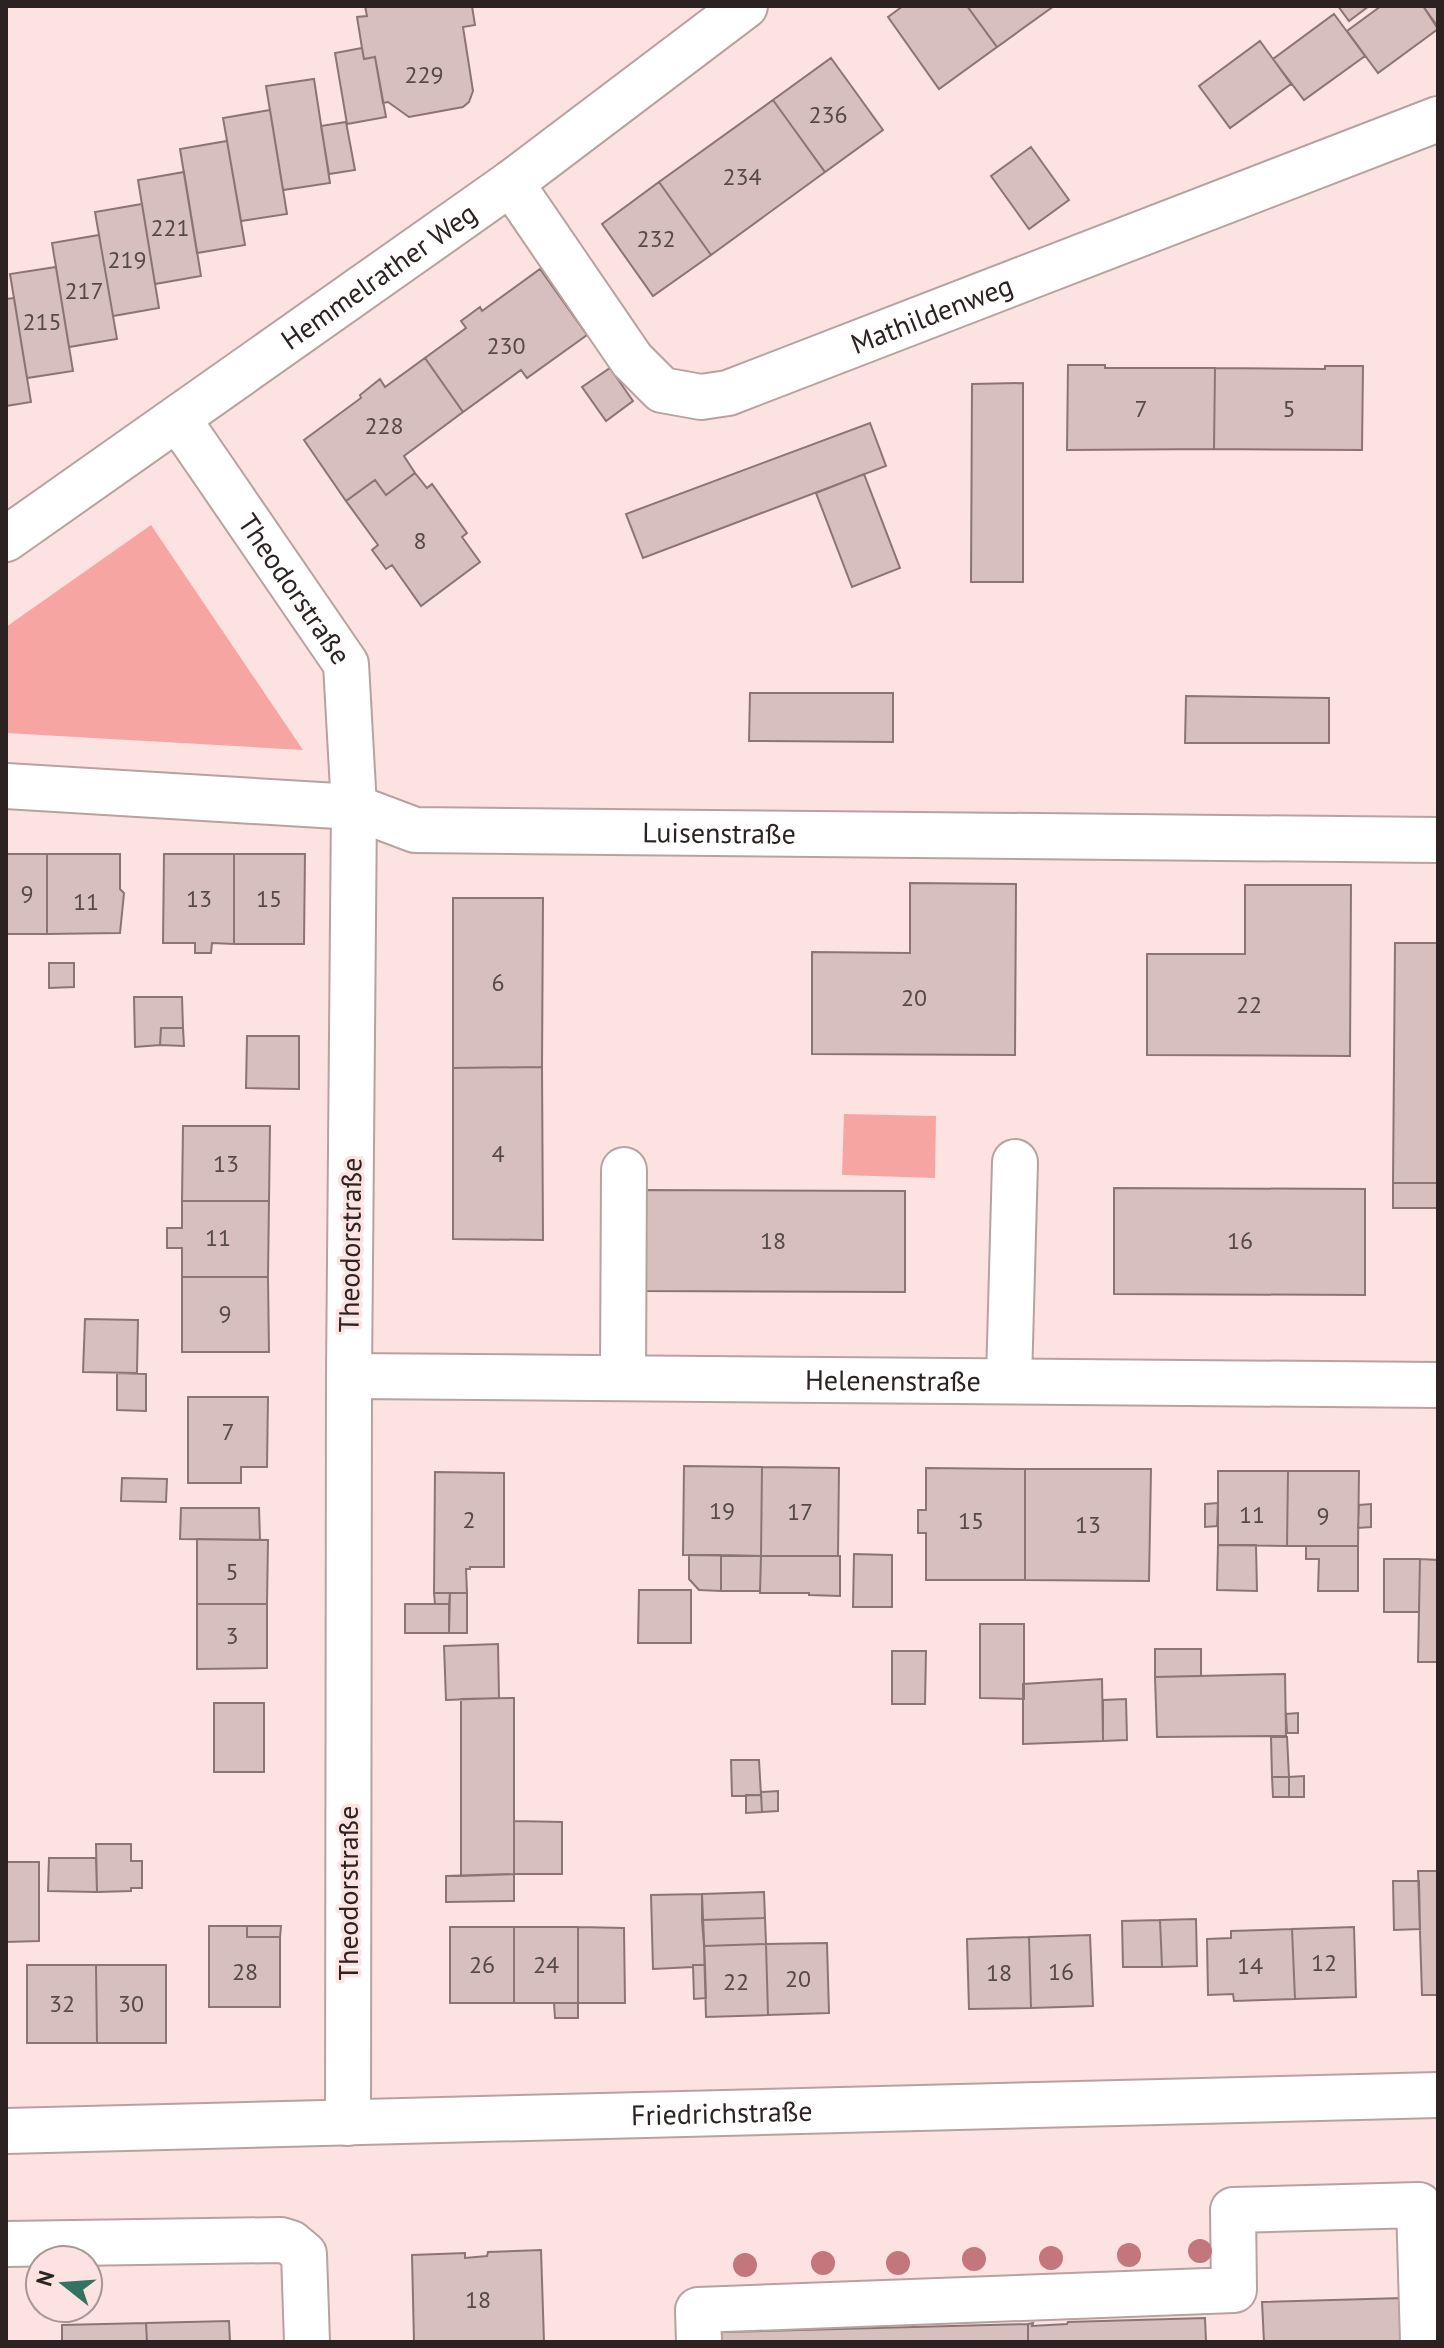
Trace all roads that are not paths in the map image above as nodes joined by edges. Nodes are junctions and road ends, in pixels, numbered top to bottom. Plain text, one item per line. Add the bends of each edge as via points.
1 (745, 6) edge
2 (1438, 119) edge
3 (511, 183) junction
4 (178, 419) junction
5 (6, 539) edge
6 (6, 786) edge
7 (354, 807) junction
8 (1438, 840) edge
9 (1015, 1162) dead end
10 (624, 1170) dead end
11 (349, 1376) junction
12 (623, 1376) junction
13 (1009, 1380) junction
14 (1438, 1385) edge
15 (1438, 2095) edge
16 (348, 2123) junction
17 (6, 2131) edge
18 (6, 2244) edge
19 (307, 2342) edge
20 (699, 2342) edge
21 (1423, 2342) edge

1 - 3 street, Hemmelrather Weg
2 - 3 street, Mathildenweg via 728,393 701,397 662,390 632,360
3 - 4 street, Hemmelrather Weg
4 - 5 street, Hemmelrather Weg
4 - 7 street, Theodorstraße via 346,664
6 - 7 street, Luisenstraße
7 - 8 street, Luisenstraße via 415,830
7 - 11 street, Theodorstraße
9 - 13 street
10 - 12 street
11 - 12 street, Helenenstraße
11 - 16 street, Theodorstraße
12 - 13 street, Helenenstraße
13 - 14 street, Helenenstraße
15 - 16 street, Friedrichstraße
16 - 17 street, Friedrichstraße
18 - 19 street via 291,2243 304,2254
20 - 21 street via 698,2310 1234,2290 1233,2210 1419,2205

